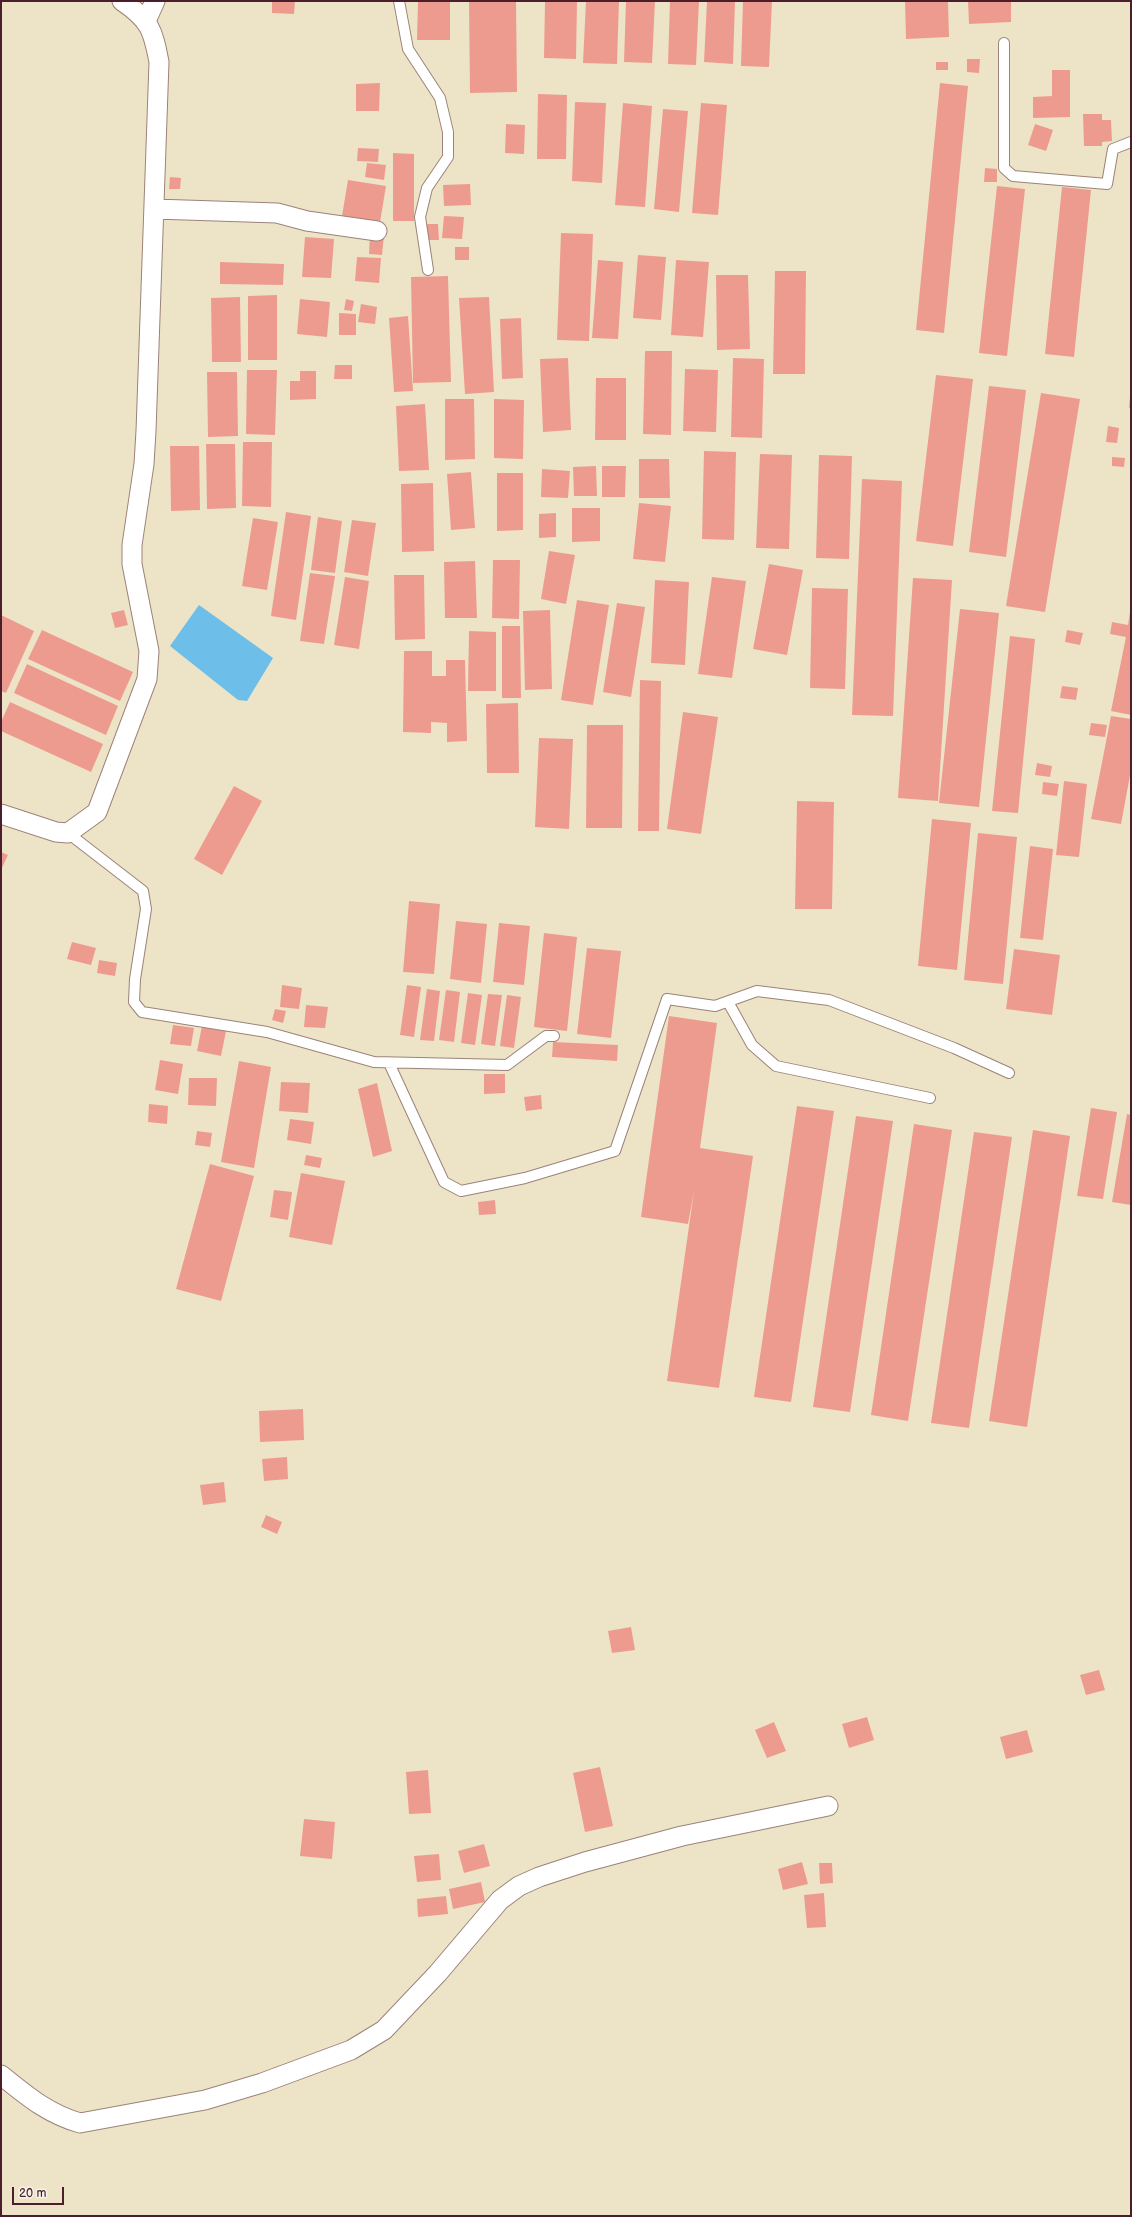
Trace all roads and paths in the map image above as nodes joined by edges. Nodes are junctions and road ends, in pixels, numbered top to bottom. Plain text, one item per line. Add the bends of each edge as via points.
1 (122, 1) edge
2 (155, 1) edge
3 (399, 1) edge
4 (146, 22) junction
5 (1004, 44) dead end
6 (1131, 142) edge
7 (154, 209) junction
8 (377, 231) dead end
9 (428, 270) dead end
10 (1, 814) edge
11 (68, 833) junction
12 (728, 1002) junction
13 (554, 1036) dead end
14 (389, 1062) junction
15 (1009, 1073) dead end
16 (930, 1098) dead end
17 (828, 1806) dead end
18 (1, 2075) edge

1 - 4 street
2 - 4 street
3 - 9 lane via 408,48 440,98 448,132 448,156 427,188 420,217
4 - 7 street via 154,34 159,62
5 - 6 lane via 1004,168 1013,176 1107,184 1113,149
7 - 8 street via 277,213 307,221
7 - 11 street via 144,464 132,545 135,586 149,651 147,679 97,812
10 - 11 street via 56,832
11 - 14 lane via 143,891 146,909 134,1002 142,1012 267,1032 374,1062
12 - 14 lane via 716,1006 667,1000 615,1151 525,1178 461,1191 444,1182
12 - 15 lane via 757,991 829,1000 954,1048
12 - 16 lane via 752,1045 776,1066
13 - 14 lane via 546,1036 507,1065
17 - 18 street via 674,1838 585,1862 519,1886 500,1900 438,1973 384,2030 351,2050 262,2083 205,2100 80,2123 60,2117 33,2101

